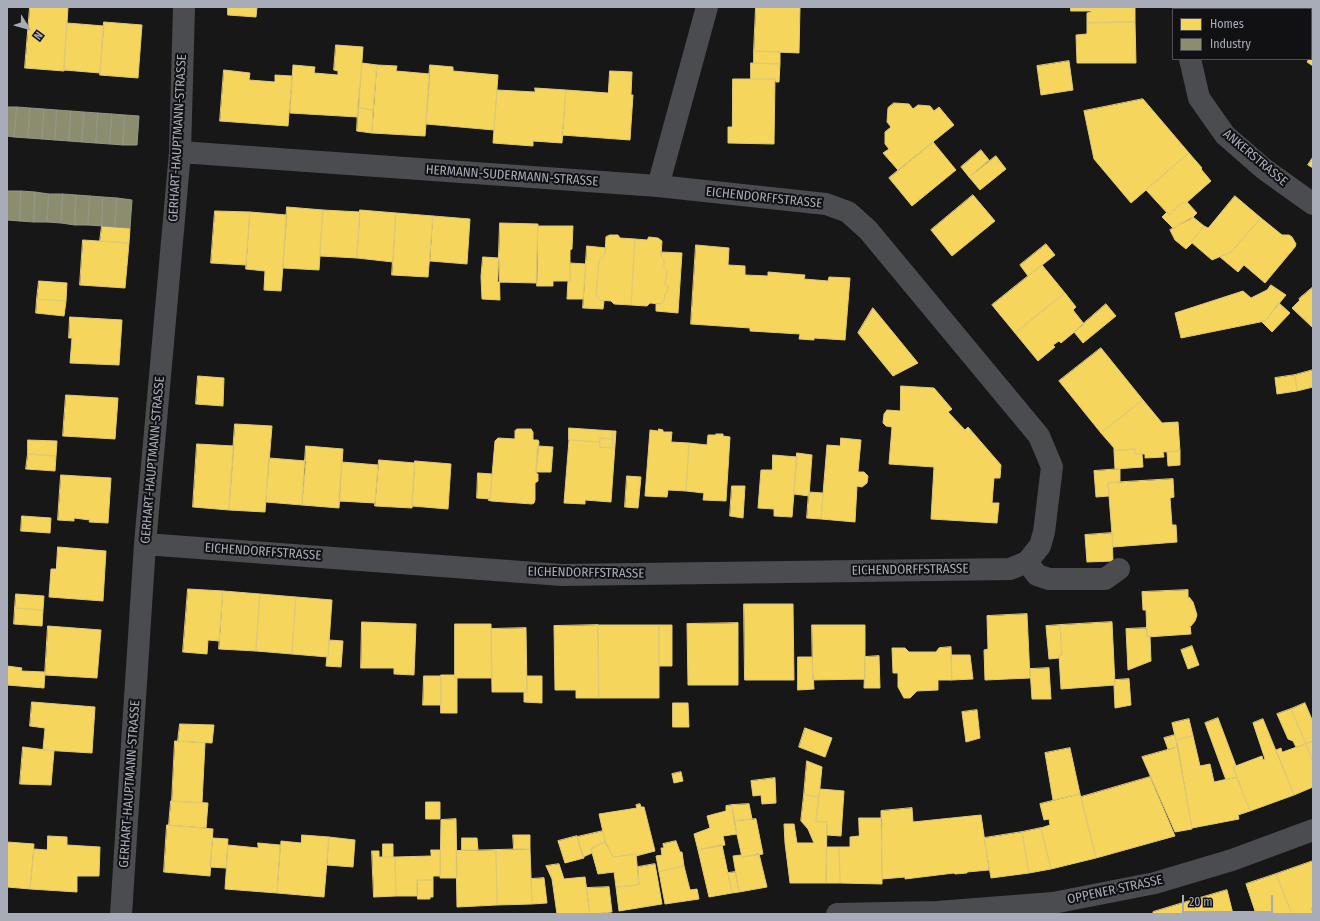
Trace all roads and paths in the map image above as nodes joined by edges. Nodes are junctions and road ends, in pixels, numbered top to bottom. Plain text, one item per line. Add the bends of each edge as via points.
1 (184, 7) edge
2 (707, 7) edge
3 (1190, 60) edge
4 (180, 152) junction
5 (658, 186) junction
6 (1313, 204) edge
7 (145, 544) junction
8 (1027, 562) junction
9 (1119, 569) dead end
10 (1313, 830) edge
11 (937, 913) edge
12 (121, 914) edge
13 (837, 914) edge

1 - 4 street, GERHART-HAUPTMANN-STRASSE
2 - 5 street
3 - 6 street, ANKERSTRASSE via 1199,98 1225,135 1264,169
4 - 5 street, HERMANN-SUDERMANN-STRASSE
4 - 7 street, GERHART-HAUPTMANN-STRASSE
5 - 8 street, EICHENDORFFSTRASSE via 826,204 848,212 868,230 1039,436 1052,467 1044,532 1040,546
7 - 8 street, EICHENDORFFSTRASSE via 562,575 1010,569
7 - 12 street, GERHART-HAUPTMANN-STRASSE
8 - 9 street via 1037,575 1049,579 1105,579
10 - 11 street, OPPENER STRASSE via 1232,860 1154,883 1053,903
11 - 13 street, OPPENER STRASSE

